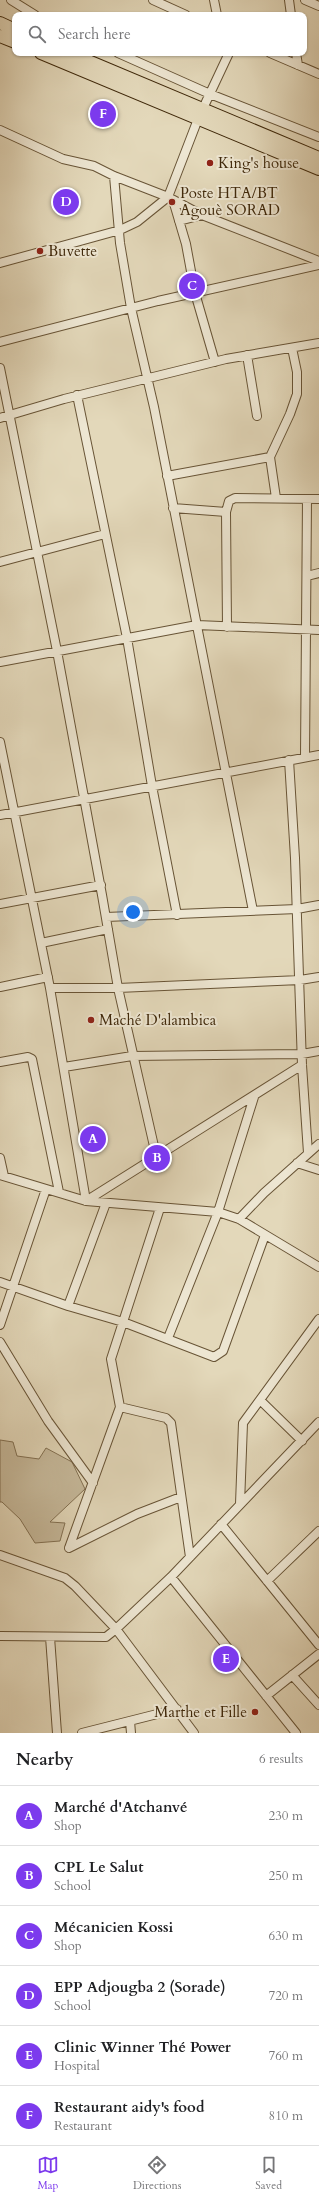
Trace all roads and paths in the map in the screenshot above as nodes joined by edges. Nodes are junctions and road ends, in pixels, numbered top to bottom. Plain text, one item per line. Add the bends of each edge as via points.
1 (11, 0) edge
2 (153, 0) edge
3 (214, 0) edge
4 (289, 0) edge
5 (305, 0) edge
6 (319, 6) edge
7 (30, 12) edge
8 (179, 12) edge
9 (216, 12) edge
10 (291, 12) edge
11 (0, 23) edge
12 (12, 29) edge
13 (0, 36) edge
14 (12, 41) edge
15 (49, 56) edge
16 (75, 56) edge
17 (125, 56) edge
18 (228, 56) edge
19 (276, 56) edge
20 (296, 56) edge
21 (298, 66) junction
22 (319, 74) edge
23 (210, 94) junction
24 (200, 114) junction
25 (0, 130) edge
26 (319, 137) edge
27 (319, 158) edge
28 (319, 169) edge
29 (114, 176) junction
30 (171, 198) junction
31 (202, 215) junction
32 (179, 221) junction
33 (120, 230) junction
34 (319, 261) edge
35 (0, 263) edge
36 (319, 265) edge
37 (195, 293) junction
38 (131, 308) junction
39 (0, 342) edge
40 (319, 343) edge
41 (292, 348) junction
42 (247, 354) junction
43 (215, 362) junction
44 (0, 368) edge
45 (147, 380) junction
46 (77, 395) junction
47 (257, 416) dead end
48 (4, 417) edge
49 (270, 457) junction
50 (167, 476) junction
51 (276, 498) junction
52 (308, 499) junction
53 (319, 499) edge
54 (173, 508) junction
55 (226, 512) junction
56 (105, 534) junction
57 (36, 552) junction
58 (0, 562) edge
59 (319, 573) edge
60 (307, 576) junction
61 (197, 625) junction
62 (227, 627) junction
63 (307, 630) junction
64 (319, 630) edge
65 (127, 638) junction
66 (57, 651) junction
67 (0, 662) edge
68 (0, 742) edge
69 (319, 755) edge
70 (306, 757) junction
71 (289, 760) junction
72 (225, 772) junction
73 (152, 786) junction
74 (83, 798) junction
75 (14, 812) junction
76 (0, 815) edge
77 (101, 885) junction
78 (32, 899) junction
79 (0, 904) edge
80 (319, 905) edge
81 (297, 909) junction
82 (253, 911) junction
83 (177, 915) junction
84 (106, 917) junction
85 (108, 929) junction
86 (41, 943) junction
87 (48, 977) junction
88 (319, 977) edge
89 (300, 980) junction
90 (0, 987) edge
91 (50, 988) junction
92 (118, 988) junction
93 (319, 1051) edge
94 (302, 1054) junction
95 (132, 1056) junction
96 (0, 1062) edge
97 (64, 1066) junction
98 (302, 1066) junction
99 (254, 1097) junction
100 (319, 1144) edge
101 (308, 1153) junction
102 (156, 1156) junction
103 (0, 1158) edge
104 (297, 1163) junction
105 (319, 1170) edge
106 (2, 1176) edge
107 (46, 1189) junction
108 (59, 1192) junction
109 (86, 1200) junction
110 (106, 1203) junction
111 (160, 1208) junction
112 (218, 1212) junction
113 (239, 1220) junction
114 (265, 1235) junction
115 (319, 1267) edge
116 (0, 1282) edge
117 (13, 1288) junction
118 (68, 1306) junction
119 (319, 1319) edge
120 (124, 1322) junction
121 (0, 1325) edge
122 (168, 1338) junction
123 (0, 1342) edge
124 (260, 1400) junction
125 (120, 1407) junction
126 (319, 1422) edge
127 (302, 1441) junction
128 (93, 1483) junction
129 (181, 1496) junction
130 (240, 1504) junction
131 (221, 1524) junction
132 (319, 1531) edge
133 (0, 1555) edge
134 (190, 1557) junction
135 (170, 1577) junction
136 (267, 1581) junction
137 (116, 1629) junction
138 (0, 1636) edge
139 (50, 1638) junction
140 (319, 1645) edge
141 (319, 1654) edge
142 (292, 1675) junction
143 (266, 1696) junction
144 (319, 1704) edge
145 (177, 1709) junction
146 (130, 1721) junction
147 (57, 1733) edge
148 (82, 1733) edge
149 (131, 1733) edge
150 (194, 1733) edge
151 (296, 1733) edge

1 - 7 street
2 - 8 street
3 - 9 street
4 - 10 street
5 - 6 street
11 - 12 main road
13 - 14 main road
15 - 24 main road
16 - 24 main road
17 - 23 street
18 - 23 street
19 - 21 street
20 - 21 street
21 - 22 street
23 - 24 street
23 - 26 street
24 - 27 main road
24 - 28 main road
24 - 30 street
25 - 29 street via 63,159 94,166
29 - 30 street
29 - 33 street
30 - 31 street
30 - 32 street
30 - 33 street via 137,222
31 - 32 street
31 - 34 street
32 - 37 street
33 - 35 street
33 - 38 street
36 - 37 street
37 - 38 street
37 - 43 street
38 - 39 street
38 - 45 street
40 - 41 street
41 - 42 street
41 - 49 street via 297,394
42 - 43 street
42 - 47 street
43 - 45 street
44 - 48 street
45 - 46 street
45 - 50 street
46 - 48 street
46 - 56 street
48 - 57 street
49 - 50 street
49 - 51 street
50 - 54 street
51 - 52 street
51 - 55 street via 235,498 229,501
52 - 53 street
52 - 60 street
54 - 55 street
54 - 61 street
55 - 62 street
56 - 57 street
56 - 65 street
57 - 58 street
57 - 66 street
59 - 60 street
60 - 63 street
61 - 62 street
61 - 65 street
61 - 72 street
62 - 63 street
63 - 64 street
63 - 70 street
65 - 66 street
65 - 73 street
66 - 67 street
66 - 74 street
68 - 75 street
69 - 70 street
70 - 71 street
71 - 72 street
71 - 81 street
72 - 73 street
72 - 82 street
73 - 74 street
73 - 83 street
74 - 75 street
74 - 77 street
75 - 76 street
75 - 78 street
77 - 78 street
77 - 84 street
78 - 79 street
78 - 86 street
80 - 81 street
81 - 82 street
81 - 89 street
82 - 83 street
83 - 84 street
84 - 85 street
85 - 86 street
85 - 92 street
86 - 87 street
87 - 90 street
87 - 91 street
88 - 89 street
89 - 92 street
89 - 94 street
91 - 92 street
91 - 97 street
92 - 95 street
93 - 94 street
94 - 95 street
94 - 98 street
95 - 97 street
95 - 102 street
96 - 108 street via 28,1057 32,1059
97 - 109 street
98 - 99 street
98 - 101 street
99 - 102 street
99 - 112 street
100 - 101 street
101 - 104 street
102 - 109 street
103 - 106 street
104 - 105 street
104 - 113 street
106 - 107 street
107 - 108 street
107 - 117 street
108 - 109 street
109 - 110 street
110 - 111 street
110 - 118 street
111 - 112 street
111 - 120 street
112 - 113 street
112 - 122 street
113 - 114 street
114 - 115 street
114 - 122 street via 223,1351 214,1357
116 - 117 street
117 - 118 street
117 - 121 street
118 - 120 street
119 - 124 street
120 - 122 street
120 - 125 street via 110,1363
123 - 128 street via 48,1421
124 - 127 street
124 - 130 street via 241,1427
125 - 128 street
125 - 129 street via 170,1419
126 - 127 street
127 - 130 street
128 - 129 street via 69,1548 137,1514
129 - 134 street
130 - 131 street
131 - 134 street
131 - 136 street
132 - 136 street
133 - 137 street via 65,1578
134 - 135 street
135 - 137 street
135 - 143 street
136 - 140 street
137 - 139 street via 106,1637
137 - 145 street
138 - 139 street
139 - 147 street
141 - 142 street
142 - 143 street
142 - 144 street
143 - 151 street
145 - 146 street
145 - 150 street
146 - 148 street
146 - 149 street

